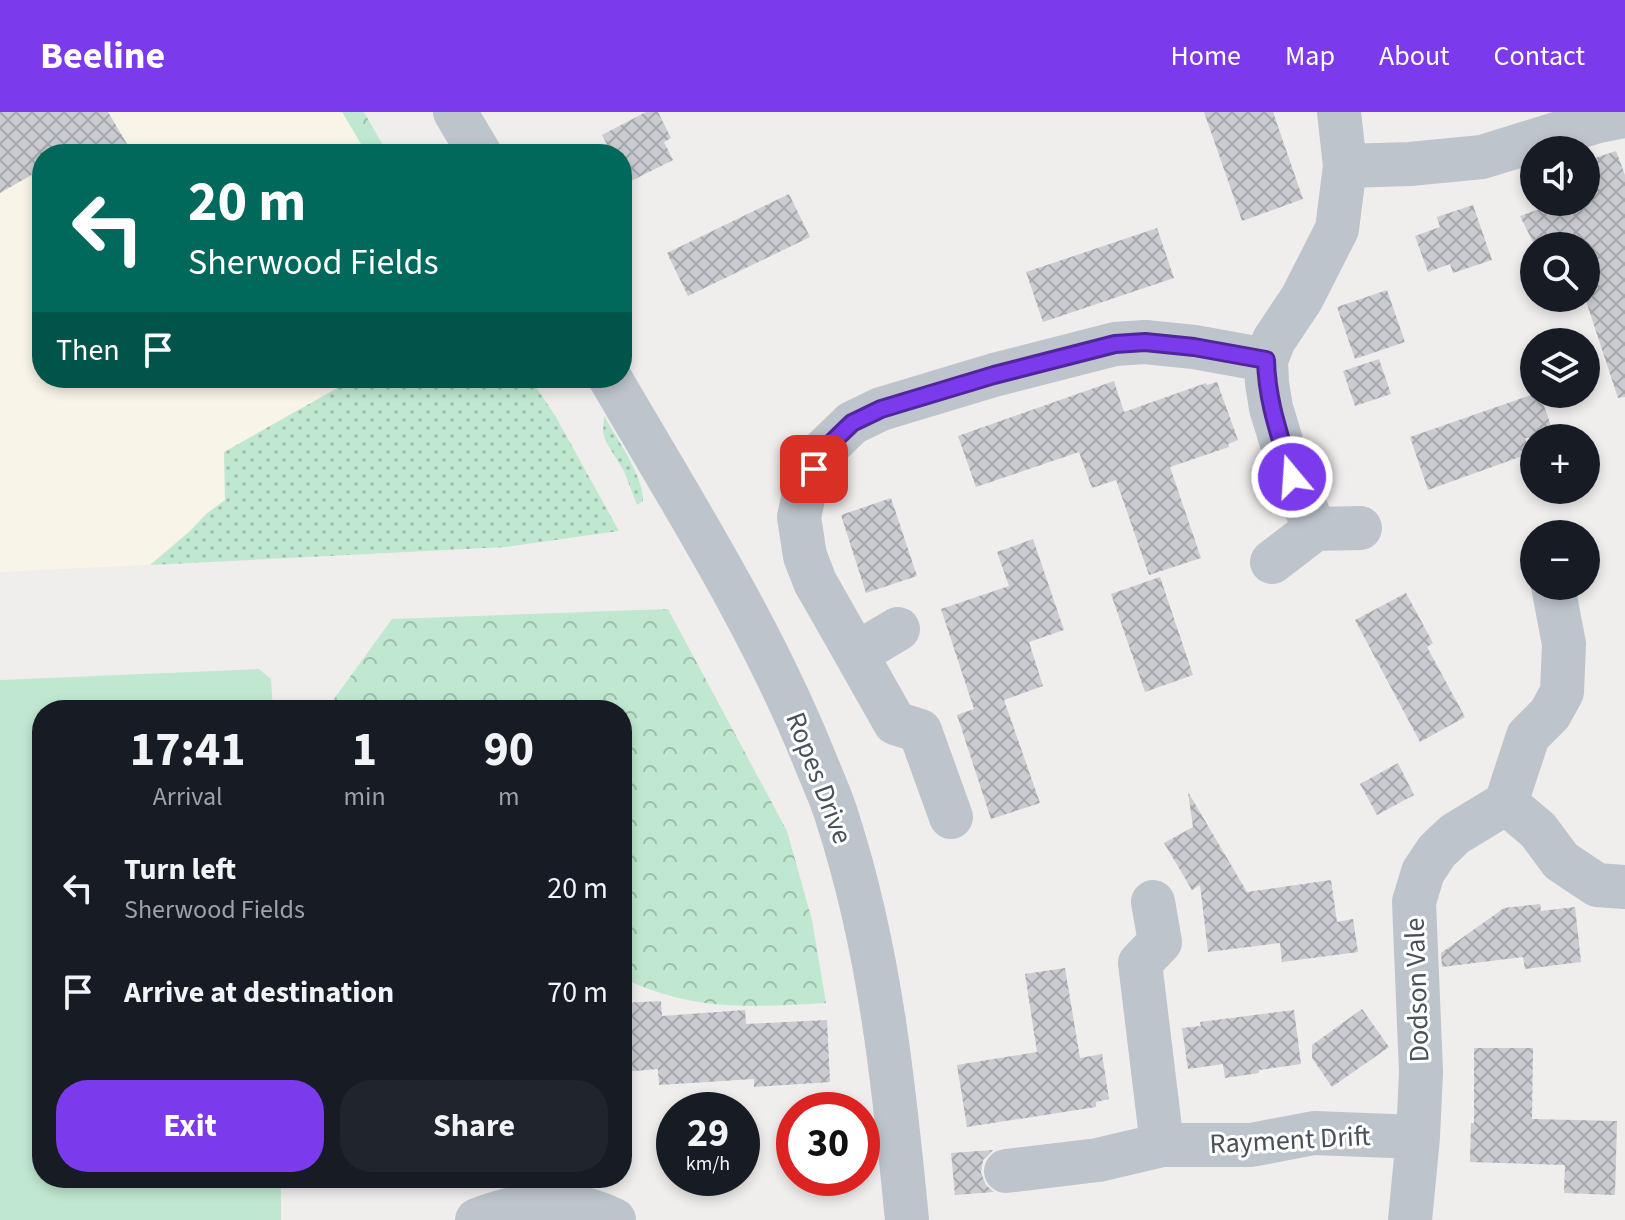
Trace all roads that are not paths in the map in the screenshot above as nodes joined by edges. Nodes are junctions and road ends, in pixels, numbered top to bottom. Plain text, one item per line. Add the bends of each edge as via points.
1 (455, 112) edge
2 (1339, 112) edge
3 (1625, 116) edge
4 (1564, 121) edge
5 (474, 144) edge
6 (1345, 166) junction
7 (1266, 360) junction
8 (616, 388) edge
9 (1360, 528) dead end
10 (1315, 529) junction
11 (1272, 562) dead end
12 (1556, 600) edge
13 (898, 629) dead end
14 (856, 654) junction
15 (1506, 803) junction
16 (951, 817) dead end
17 (1625, 887) edge
18 (1153, 902) dead end
19 (1418, 1137) junction
20 (1162, 1145) junction
21 (1006, 1171) dead end
22 (1420, 1219) edge
23 (477, 1220) edge
24 (614, 1220) edge
25 (907, 1220) edge

1 - 5 street
2 - 6 street
3 - 4 street
4 - 6 street via 1482,157
6 - 7 street via 1337,229
7 - 10 street via 1271,408
7 - 14 street via 1194,347 1115,344 896,404 852,423 822,452 806,485 799,517 815,582
8 - 25 street, Ropes Drive via 766,653 838,818 883,1005
9 - 10 street
10 - 11 street
12 - 15 street via 1564,644 1562,692 1528,736
13 - 14 street
14 - 16 street via 895,723 920,731
15 - 17 street via 1538,830 1561,861 1597,885
15 - 19 street, Dodson Vale via 1437,851 1423,872 1414,902
18 - 20 street via 1160,942 1140,963
19 - 20 street, Rayment Drift via 1314,1133 1251,1145
19 - 22 street, Dodson Vale
20 - 21 street, Rayment Drift via 1098,1160
23 - 24 street via 526,1205 568,1204

